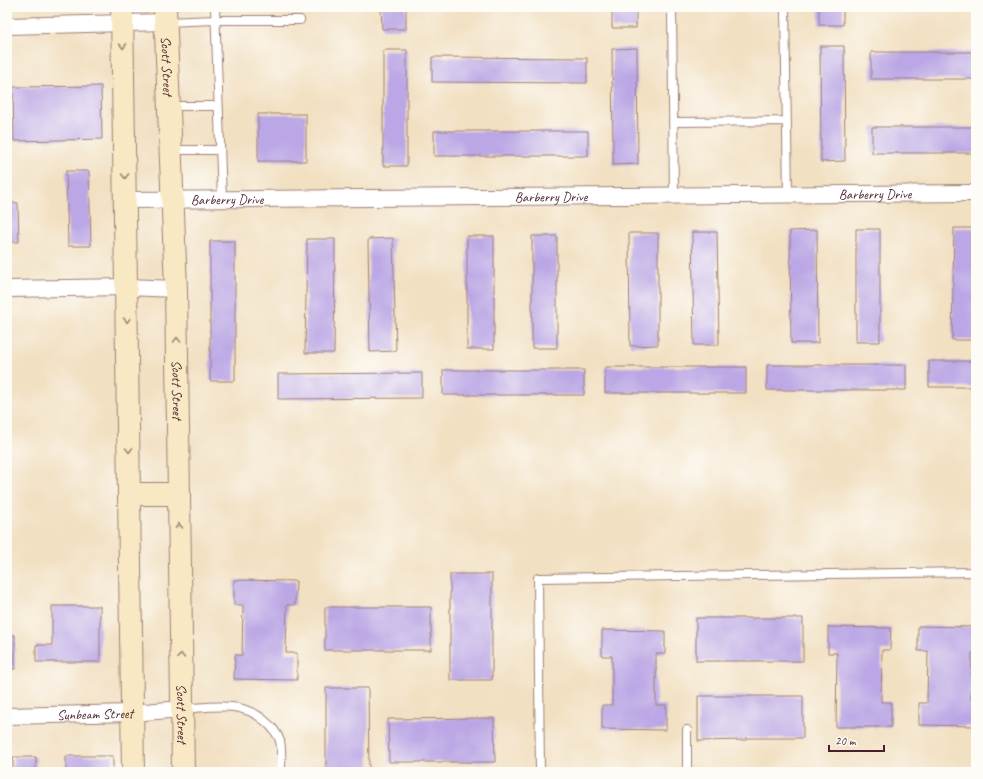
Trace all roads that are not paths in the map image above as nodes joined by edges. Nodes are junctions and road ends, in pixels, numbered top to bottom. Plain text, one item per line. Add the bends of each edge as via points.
1 (215, 7) edge
2 (672, 7) edge
3 (785, 7) edge
4 (123, 15) edge
5 (165, 15) edge
6 (215, 20) junction
7 (300, 20) dead end
8 (7, 26) edge
9 (169, 106) junction
10 (218, 106) junction
11 (787, 121) junction
12 (673, 122) junction
13 (171, 150) junction
14 (219, 150) junction
15 (976, 193) edge
16 (788, 195) junction
17 (674, 196) junction
18 (222, 199) junction
19 (126, 200) junction
20 (174, 200) junction
21 (127, 287) junction
22 (7, 289) edge
23 (176, 289) junction
24 (129, 494) junction
25 (179, 494) junction
26 (976, 572) edge
27 (182, 709) junction
28 (132, 713) junction
29 (7, 716) edge
30 (687, 730) dead end
31 (133, 772) edge
32 (183, 772) edge
33 (281, 772) edge
34 (540, 772) edge
35 (687, 772) edge

1 - 6 lane
2 - 12 lane
3 - 11 lane
4 - 5 street
4 - 8 street
4 -> 19 main road
5 - 6 lane
5 - 9 main road, Scott Street
6 - 7 lane
6 - 10 lane
9 - 10 lane
9 - 13 main road, Scott Street
10 - 14 lane
11 - 12 lane
11 - 16 lane
12 - 17 lane
13 - 14 lane
13 - 20 main road, Scott Street
14 - 18 lane
15 - 16 street, Barberry Drive
16 - 17 street, Barberry Drive
17 - 18 street, Barberry Drive
18 - 20 street, Barberry Drive
19 - 20 street, Barberry Drive
19 - 21 main road
20 - 23 main road, Scott Street
21 - 22 street
21 - 23 street
21 -> 24 main road
25 -> 23 main road, Scott Street
24 - 25 main road
24 - 28 main road
27 -> 25 main road, Scott Street
26 - 34 lane via 538,578
27 - 28 street, Sunbeam Street
27 - 32 main road, Scott Street
27 - 33 lane via 228,706 249,710 275,730 280,741
28 - 29 street, Sunbeam Street
28 - 31 main road
30 - 35 lane

